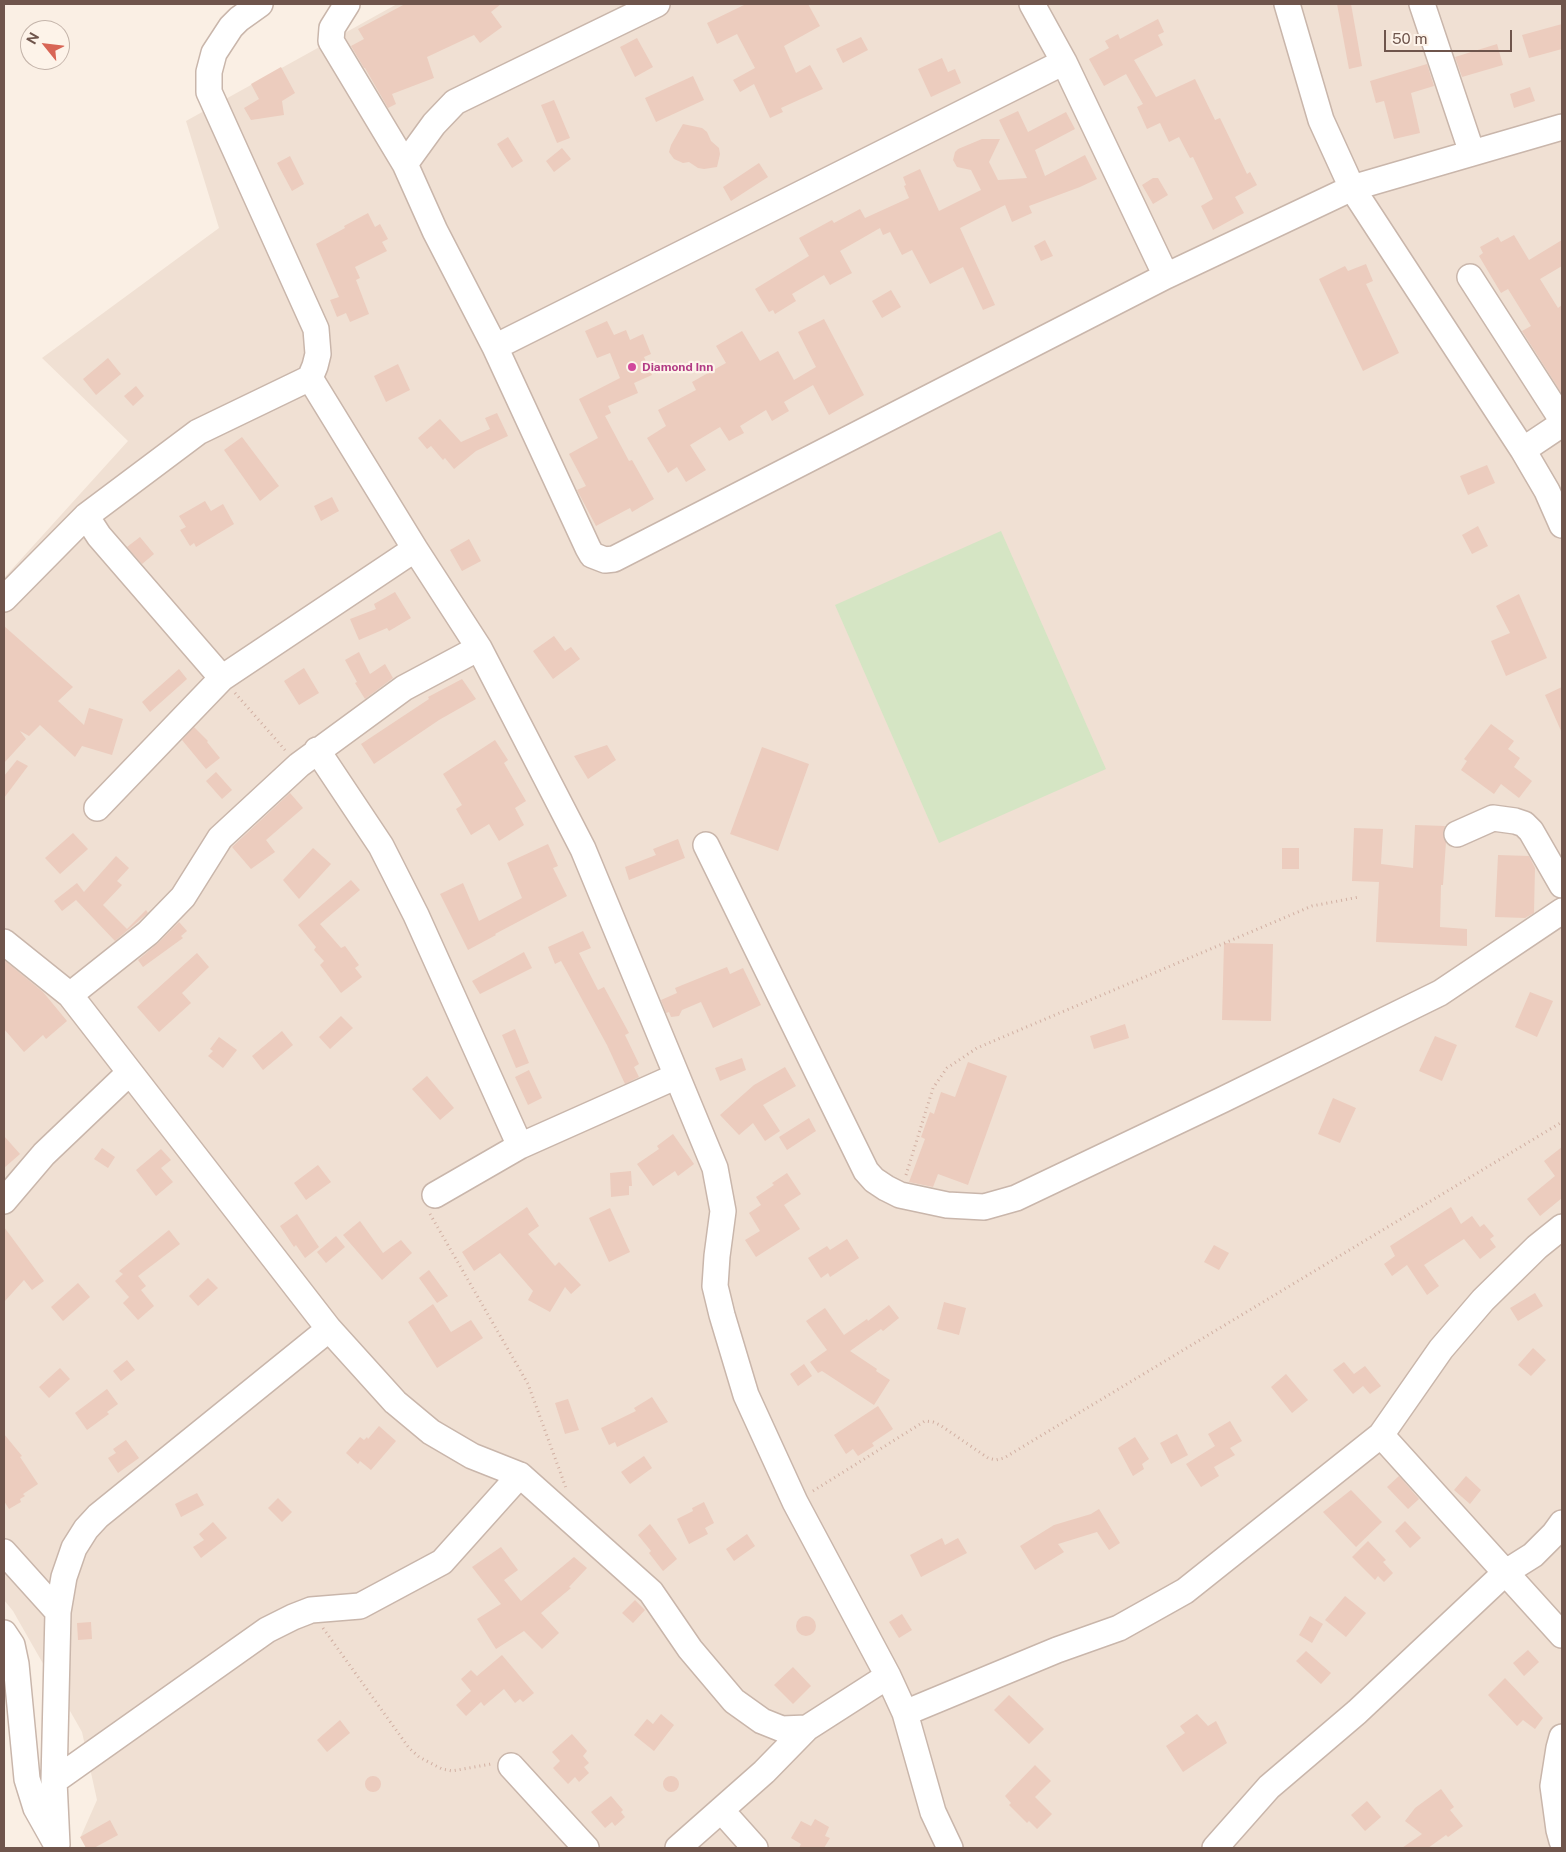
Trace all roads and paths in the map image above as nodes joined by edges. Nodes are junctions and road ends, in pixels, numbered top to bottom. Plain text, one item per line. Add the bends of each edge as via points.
1 (260, 4) edge
2 (347, 4) edge
3 (657, 4) edge
4 (1032, 4) edge
5 (1287, 4) edge
6 (1422, 4) edge
7 (1064, 62) junction
8 (1562, 127) edge
9 (1472, 153) junction
10 (405, 164) junction
11 (1352, 188) junction
12 (1166, 276) junction
13 (1470, 277) dead end
14 (496, 347) junction
15 (310, 378) junction
16 (1562, 422) edge
17 (1523, 450) junction
18 (1554, 486) edge
19 (86, 516) junction
20 (1562, 525) edge
21 (414, 549) junction
22 (4, 599) edge
23 (479, 648) junction
24 (222, 678) junction
25 (308, 758) junction
26 (97, 808) dead end
27 (1457, 834) dead end
28 (706, 845) dead end
29 (1562, 885) edge
30 (1359, 896) dead end
31 (1562, 910) edge
32 (4, 942) edge
33 (70, 995) junction
34 (129, 1073) junction
35 (677, 1076) junction
36 (1562, 1122) edge
37 (520, 1146) junction
38 (435, 1195) joint
39 (900, 1195) junction
40 (4, 1202) edge
41 (1562, 1227) edge
42 (329, 1329) junction
43 (1381, 1435) junction
44 (520, 1475) junction
45 (569, 1495) dead end
46 (795, 1502) junction
47 (1562, 1523) edge
48 (4, 1552) edge
49 (1506, 1572) junction
50 (310, 1610) junction
51 (58, 1612) junction
52 (4, 1633) edge
53 (1562, 1635) edge
54 (888, 1676) junction
55 (906, 1713) junction
56 (807, 1728) junction
57 (1562, 1737) edge
58 (512, 1766) joint
59 (54, 1781) junction
60 (721, 1810) junction
61 (1562, 1840) edge
62 (58, 1847) edge
63 (586, 1848) edge
64 (678, 1848) edge
65 (755, 1848) edge
66 (950, 1848) edge
67 (1215, 1848) edge

1 - 15 street via 231,27 214,54 209,72 209,92 316,329 318,354
2 - 10 street via 332,28 331,41
3 - 10 street via 455,102 434,124
4 - 7 street
5 - 11 street via 1320,120
6 - 9 street
7 - 12 street
7 - 14 street
8 - 9 street
9 - 11 street
10 - 14 street via 435,231
11 - 12 street
11 - 17 street
12 - 14 street via 614,559 605,560 592,554 588,548
13 - 16 street
15 - 19 street via 198,432
15 - 21 street
16 - 17 street
17 - 18 street
18 - 20 street
19 - 22 street
19 - 24 street via 99,536
21 - 23 street
21 - 24 street
23 - 25 street via 404,688
23 - 35 street via 583,849
24 - 25 path
24 - 26 street
25 - 33 street via 220,838 183,897 148,933
25 - 37 street via 385,855 416,915
27 - 29 street via 1492,818 1524,824
28 - 39 street via 866,1171
30 - 39 path via 1312,906 977,1048 947,1068 933,1088
31 - 39 street via 1440,993 1016,1198 984,1207 947,1205
32 - 33 street
33 - 34 street
34 - 40 street via 44,1154
34 - 42 street
35 - 37 street
35 - 46 street via 715,1168 722,1211 716,1286 722,1315 746,1395
36 - 46 path via 1004,1458 988,1458 940,1425 925,1421
37 - 38 street
38 - 45 path via 430,1207 432,1219 528,1384
41 - 43 street via 1483,1300 1441,1349
42 - 44 street via 395,1402 430,1432 472,1456
42 - 51 street via 98,1516 74,1548 64,1577
43 - 49 street
43 - 55 street via 1185,1591 1119,1628 1057,1650
44 - 50 street via 442,1562 360,1606
44 - 56 street via 651,1592 690,1649 734,1701 762,1721 782,1729
46 - 54 street
47 - 49 street via 1533,1555
48 - 51 street
49 - 53 street
49 - 67 street via 1357,1712 1269,1787
50 - 58 path via 409,1748 419,1757 452,1771 498,1763
50 - 59 street via 267,1630
51 - 59 street
52 - 62 street via 12,1645 16,1664 27,1779 36,1808
54 - 55 street
54 - 56 street
55 - 66 street via 933,1812
56 - 60 street
57 - 61 street via 1553,1786
58 - 63 street
59 - 62 street
60 - 64 street
60 - 65 street

